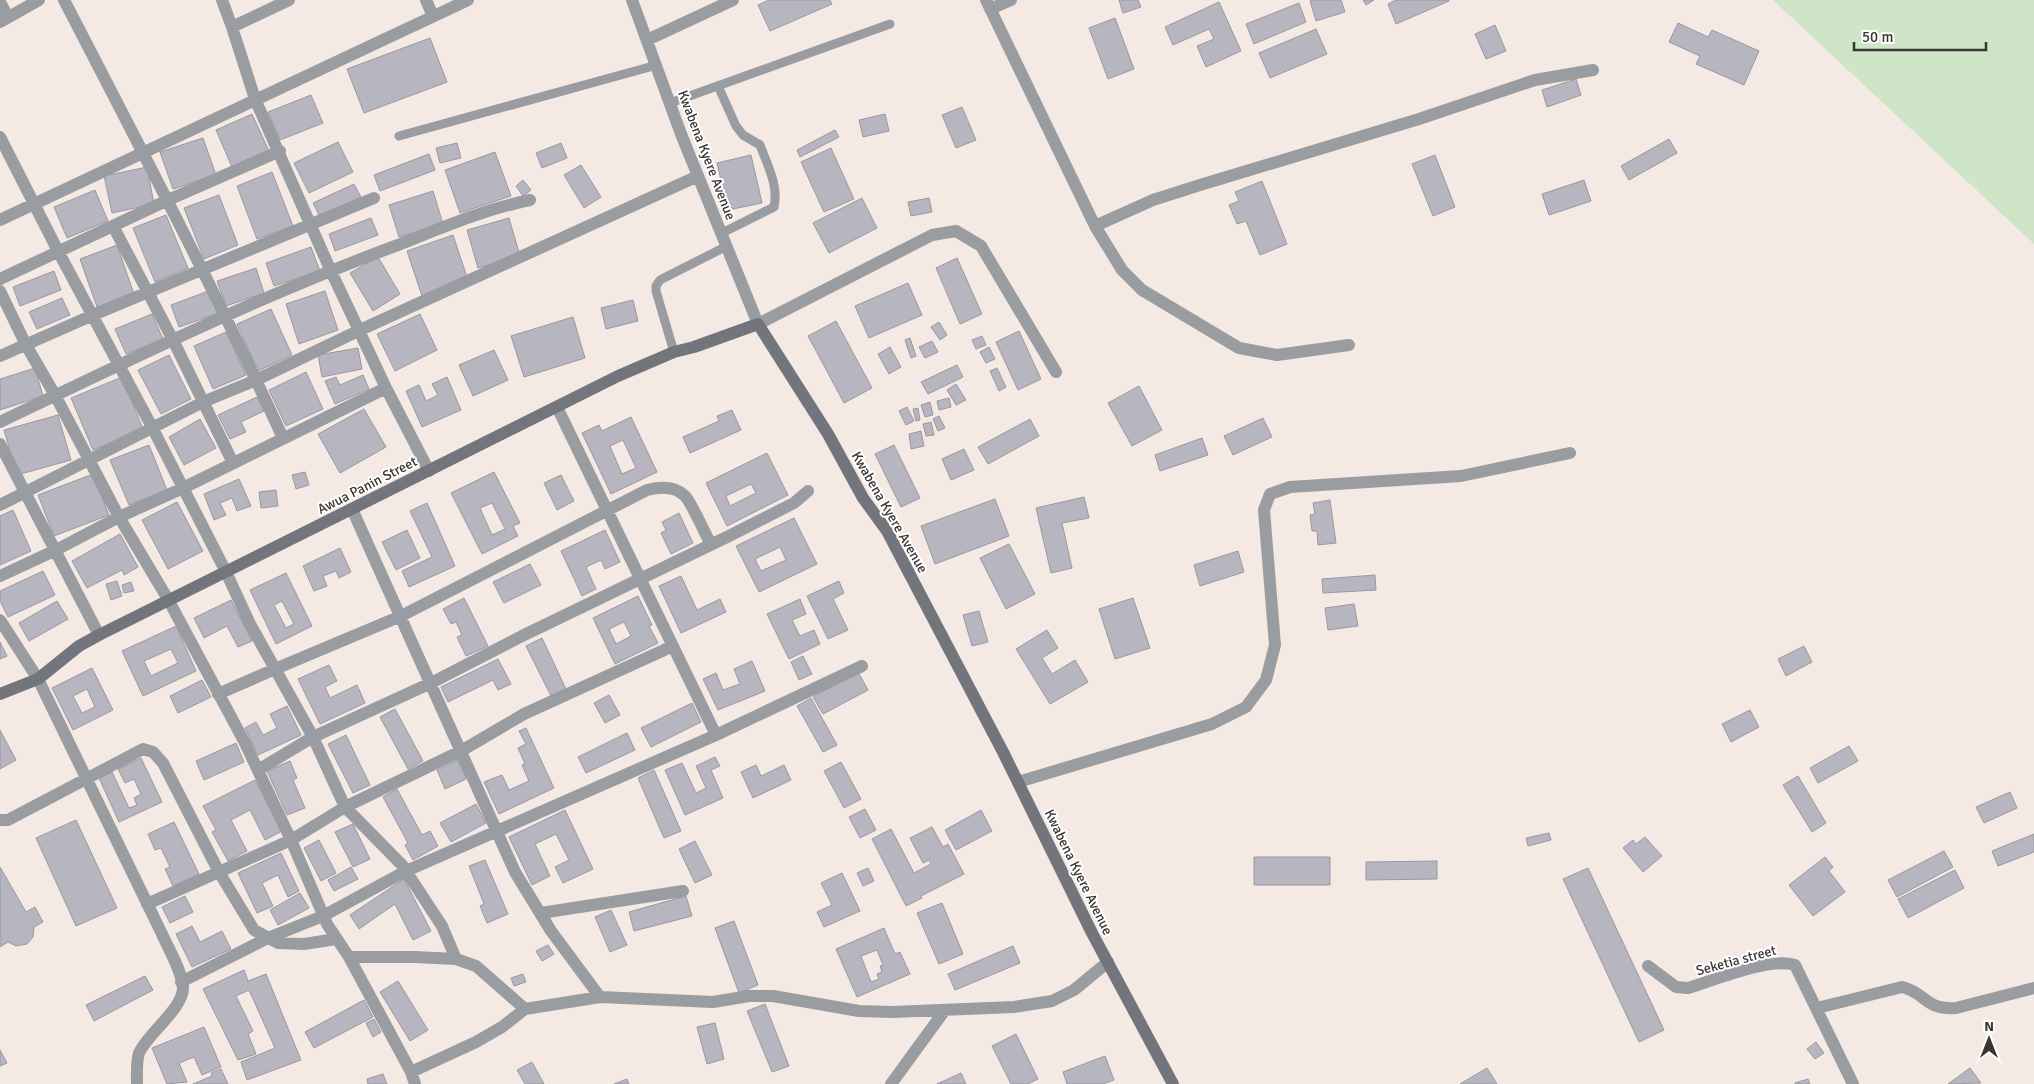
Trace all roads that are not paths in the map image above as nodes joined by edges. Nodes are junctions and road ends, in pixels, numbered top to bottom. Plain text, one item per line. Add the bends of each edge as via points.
1 (39, 0) edge
2 (64, 0) edge
3 (222, 0) edge
4 (289, 0) edge
5 (426, 0) edge
6 (468, 0) edge
7 (632, 0) edge
8 (733, 0) edge
9 (1011, 0) edge
10 (0, 2) edge
11 (988, 4) edge
12 (433, 16) junction
13 (4, 19) edge
14 (890, 24) dead end
15 (232, 26) junction
16 (647, 40) junction
17 (657, 65) junction
18 (1593, 70) dead end
19 (718, 86) junction
20 (255, 99) junction
21 (670, 103) junction
22 (399, 136) dead end
23 (0, 137) edge
24 (280, 151) junction
25 (143, 152) junction
26 (698, 176) junction
27 (374, 198) dead end
28 (168, 200) junction
29 (530, 200) dead end
30 (34, 204) junction
31 (0, 220) edge
32 (311, 225) junction
33 (113, 226) junction
34 (1095, 226) junction
35 (722, 233) junction
36 (727, 246) junction
37 (58, 251) junction
38 (330, 269) junction
39 (202, 270) junction
40 (0, 279) edge
41 (0, 291) edge
42 (149, 292) junction
43 (93, 315) junction
44 (226, 316) junction
45 (758, 324) junction
46 (360, 330) junction
47 (173, 340) junction
48 (26, 345) junction
49 (1349, 345) dead end
50 (674, 352) junction
51 (0, 356) edge
52 (119, 365) junction
53 (1056, 372) dead end
54 (256, 380) junction
55 (386, 388) junction
56 (55, 395) junction
57 (203, 402) junction
58 (557, 407) junction
59 (0, 422) edge
60 (152, 427) junction
61 (284, 438) junction
62 (0, 444) edge
63 (1570, 453) dead end
64 (88, 460) junction
65 (233, 463) junction
66 (429, 471) junction
67 (183, 488) junction
68 (808, 491) dead end
69 (26, 492) junction
70 (0, 505) edge
71 (352, 509) junction
72 (608, 510) junction
73 (119, 517) junction
74 (711, 545) junction
75 (56, 550) junction
76 (226, 572) junction
77 (0, 576) edge
78 (641, 579) junction
79 (169, 601) junction
80 (401, 616) junction
81 (0, 620) edge
82 (99, 635) junction
83 (673, 646) junction
84 (862, 666) dead end
85 (275, 669) junction
86 (38, 679) junction
87 (431, 683) junction
88 (0, 694) edge
89 (218, 694) junction
90 (716, 735) junction
91 (313, 738) junction
92 (461, 751) junction
93 (258, 770) junction
94 (85, 779) junction
95 (1018, 782) junction
96 (345, 807) junction
97 (0, 820) edge
98 (498, 831) junction
99 (291, 840) junction
100 (406, 870) junction
101 (219, 872) junction
102 (682, 891) dead end
103 (147, 904) junction
104 (541, 914) junction
105 (323, 916) junction
106 (268, 938) junction
107 (336, 938) junction
108 (349, 957) junction
109 (456, 959) junction
110 (1108, 962) junction
111 (1648, 966) dead end
112 (182, 982) junction
113 (2034, 988) edge
114 (600, 997) junction
115 (1817, 1008) junction
116 (525, 1010) junction
117 (945, 1010) junction
118 (413, 1078) edge
119 (137, 1084) edge
120 (891, 1084) edge
121 (1173, 1084) edge
122 (1852, 1084) edge

1 - 13 street
2 - 25 street
3 - 15 street
4 - 15 street
5 - 12 street
6 - 12 street
7 - 16 street, Kwabena Kyere Avenue
8 - 16 street
9 - 11 street
10 - 13 street
11 - 34 street
12 - 20 street
14 - 19 lane
15 - 20 street
16 - 17 street, Kwabena Kyere Avenue
17 - 21 street, Kwabena Kyere Avenue
17 - 22 lane
18 - 34 street via 1535,80 1455,105 1419,119 1153,200
19 - 21 lane
19 - 35 lane via 736,126 743,135 760,145 776,200 774,207
20 - 24 street
20 - 25 street
21 - 26 street, Kwabena Kyere Avenue
23 - 30 street
24 - 28 street
24 - 32 street
25 - 28 street
25 - 30 street
26 - 35 street, Kwabena Kyere Avenue
26 - 46 street
27 - 32 street
28 - 33 street
28 - 39 street
29 - 38 street via 496,208
30 - 31 street
30 - 37 street
32 - 38 street
32 - 39 street
33 - 37 street
33 - 42 street
34 - 49 street via 1122,270 1142,290 1230,344 1277,355
35 - 36 street, Kwabena Kyere Avenue
36 - 45 street, Kwabena Kyere Avenue
36 - 50 lane via 660,280 656,286
37 - 40 street
37 - 43 street
38 - 44 street
38 - 46 street
39 - 42 street
39 - 44 street
41 - 48 street
42 - 43 street
42 - 47 street
43 - 48 street
43 - 52 street
44 - 47 street
44 - 54 street
45 - 50 main road, Awua Panin Street
45 - 53 street via 932,235 956,231 981,246
45 - 95 main road, Kwabena Kyere Avenue via 828,434 863,498 887,531
46 - 54 street
46 - 55 street
47 - 52 street
47 - 57 street
48 - 51 street
48 - 56 street
50 - 58 main road, Awua Panin Street
52 - 56 street
52 - 60 street
54 - 57 street
54 - 61 street
55 - 61 street
55 - 66 street
56 - 59 street
56 - 64 street
57 - 60 street
57 - 65 street
58 - 66 main road, Awua Panin Street
58 - 72 street
60 - 64 street
60 - 67 street
61 - 65 street
62 - 69 street
63 - 95 street via 1461,476 1290,487 1270,494 1264,510 1275,645 1266,680 1246,706 1212,724
64 - 69 street
64 - 73 street
65 - 67 street
66 - 71 main road, Awua Panin Street
67 - 73 street
67 - 76 street
68 - 74 street via 794,502
69 - 70 street
69 - 75 street
71 - 76 main road, Awua Panin Street
71 - 80 street
72 - 74 street via 647,490 659,487 672,489 685,496
72 - 78 street
72 - 80 street
73 - 75 street
73 - 79 street
74 - 78 street
75 - 77 street
75 - 82 street
76 - 79 main road, Awua Panin Street
76 - 85 street
78 - 83 street
78 - 87 street
79 - 82 main road, Awua Panin Street
79 - 89 street
80 - 85 street
80 - 87 street
81 - 86 street
82 - 86 main road, Awua Panin Street via 79,646
83 - 90 street
83 - 92 street via 524,714
84 - 90 street
85 - 89 street
85 - 91 street
86 - 88 main road, Awua Panin Street
86 - 94 street
87 - 91 street
87 - 92 street
89 - 93 street
90 - 98 street
91 - 93 street
91 - 96 street
92 - 96 street
92 - 98 street
93 - 99 street
94 - 97 street via 8,820
94 - 101 street via 143,749 153,752 163,763
94 - 103 street
95 - 110 main road, Kwabena Kyere Avenue
96 - 99 street
96 - 100 street
98 - 100 street
98 - 104 street via 515,872
99 - 101 street
99 - 105 street
100 - 105 street
100 - 109 street via 442,926
101 - 103 street
101 - 106 street via 254,930
102 - 104 street
103 - 112 street
104 - 114 street
105 - 106 street
105 - 107 street
106 - 107 street via 278,943 304,944
106 - 112 street
107 - 108 street
108 - 109 street
108 - 118 street
109 - 116 street via 476,966
110 - 117 street via 1074,990 1052,1001 1014,1007
110 - 121 main road, Kwabena Kyere Avenue
111 - 115 street, Seketia street via 1676,987 1688,988 1769,963 1785,962 1795,965
112 - 119 street via 181,999 139,1054
113 - 115 street via 1944,1009 1934,1007 1912,989 1902,987
114 - 116 street
114 - 117 street via 713,1002 773,996 860,1011
115 - 122 street, Seketia street
116 - 118 street via 502,1027
117 - 120 street

